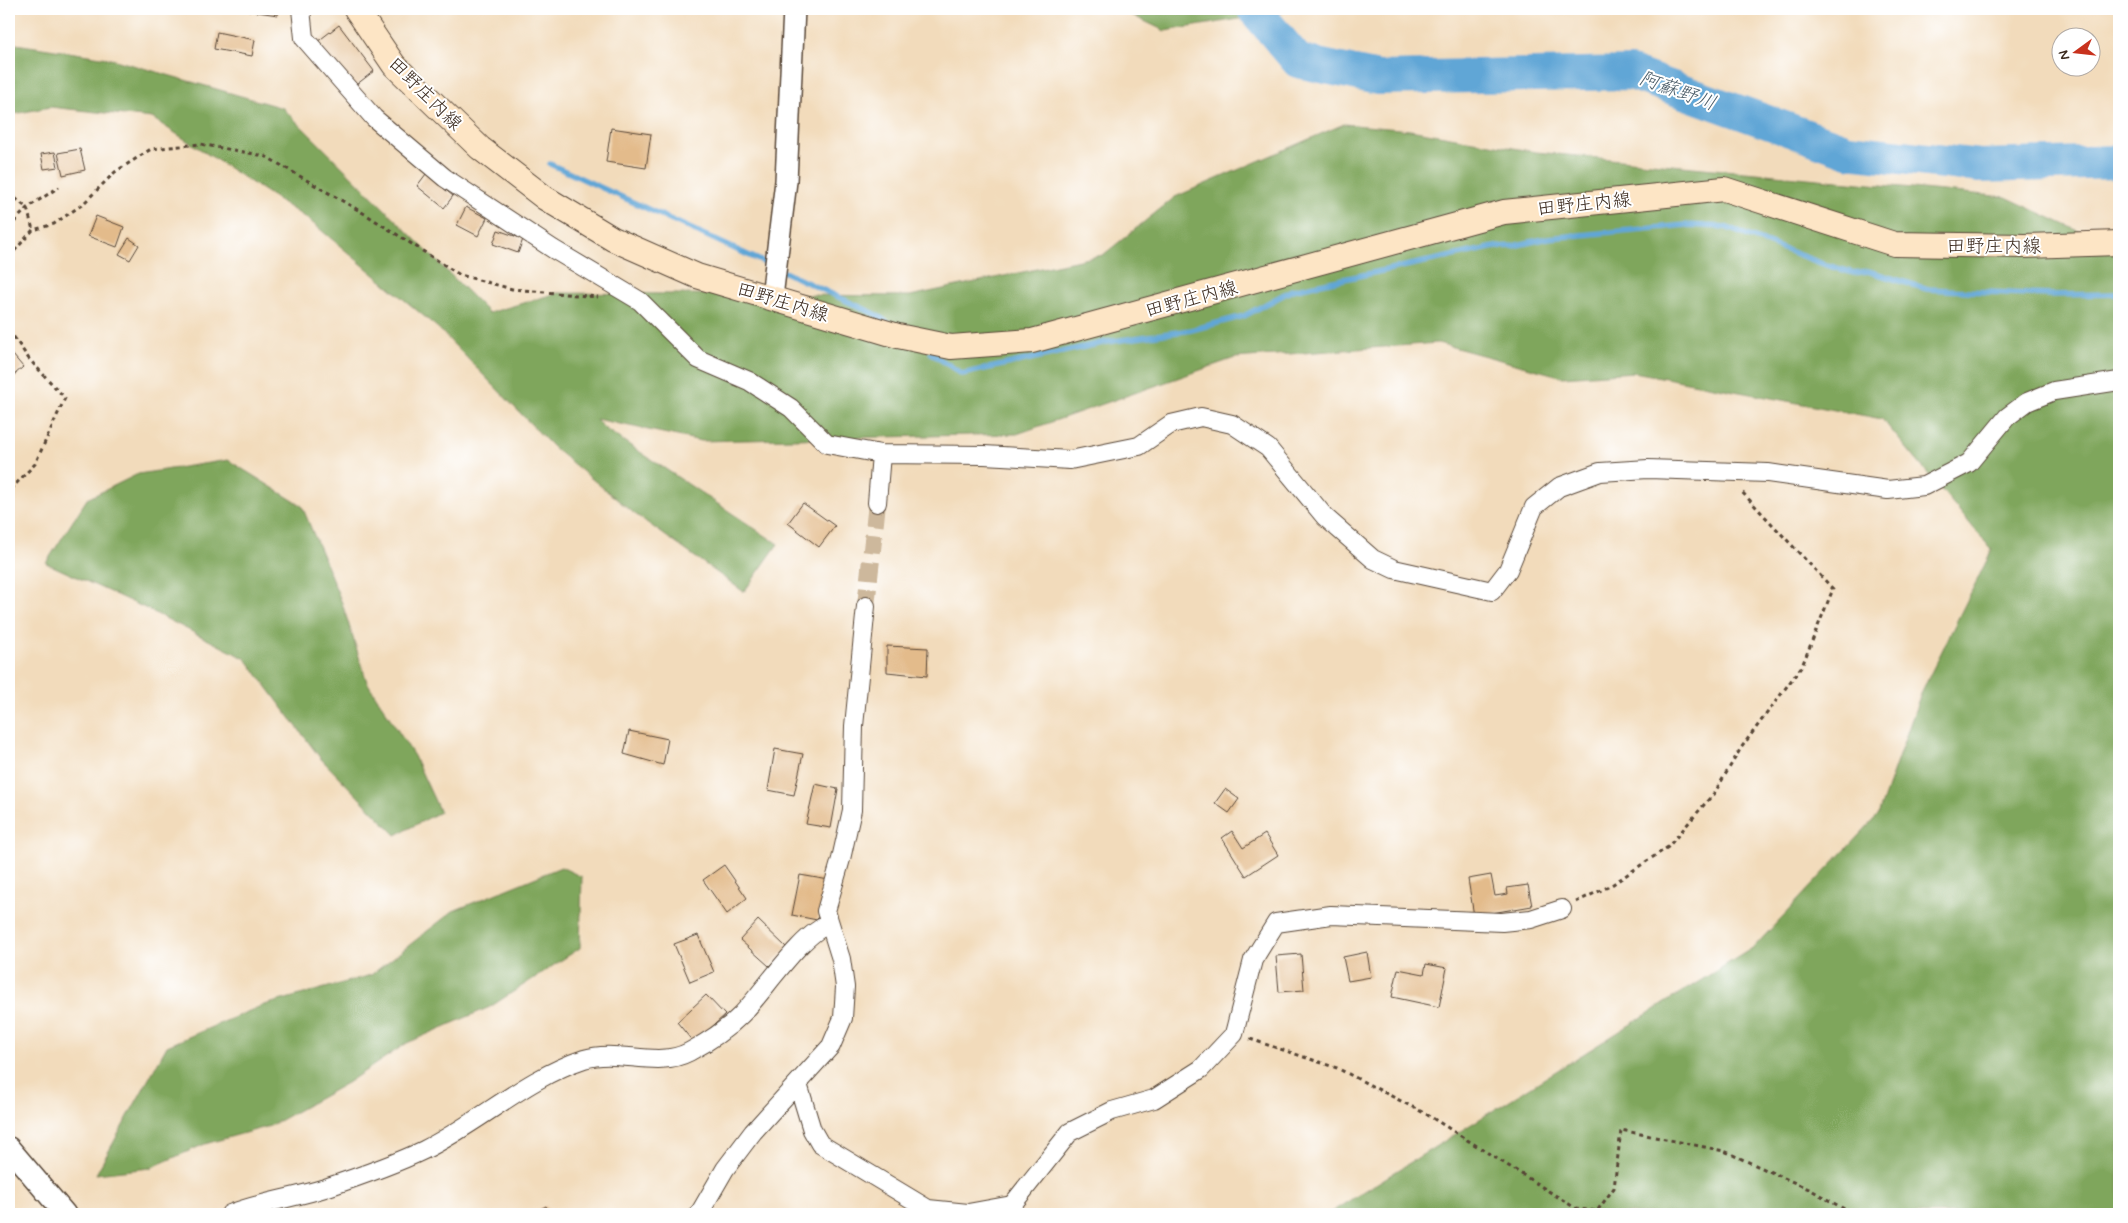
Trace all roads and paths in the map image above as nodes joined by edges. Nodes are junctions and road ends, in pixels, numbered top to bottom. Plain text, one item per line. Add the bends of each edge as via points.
1 (301, 9) edge
2 (356, 9) edge
3 (794, 9) edge
4 (59, 187) dead end
5 (9, 193) edge
6 (28, 208) junction
7 (9, 228) edge
8 (33, 230) junction
9 (2119, 243) edge
10 (9, 256) edge
11 (772, 297) junction
12 (603, 298) dead end
13 (9, 330) edge
14 (2119, 381) edge
15 (881, 454) junction
16 (1723, 472) junction
17 (9, 491) edge
18 (877, 503) tunnel mouth
19 (866, 606) tunnel mouth
20 (1562, 909) joint
21 (830, 924) junction
22 (1234, 1034) junction
23 (798, 1084) junction
24 (9, 1148) edge
25 (65, 1214) edge
26 (230, 1214) edge
27 (699, 1214) edge
28 (1853, 1214) edge

1 - 15 street via 304,38 374,118 445,178 640,301 698,359 749,382 791,408 827,444
2 - 11 main road, 田野庄内線 via 394,65 480,148 545,198 613,239 697,276
3 - 11 street via 786,182
4 - 6 path
5 - 6 path
6 - 7 path
6 - 8 path
8 - 10 path
8 - 12 path via 54,224 83,204 115,172 151,149 200,144 264,156 365,214 460,275 512,290
9 - 11 main road, 田野庄内線 via 2025,246 1894,244 1724,189 1504,212 1032,341 951,347 898,336
13 - 17 path via 29,359 65,398 35,464
14 - 16 street via 2054,391 2027,402 2007,417 1969,463 1924,486 1888,490 1768,473
15 - 16 street via 1070,460 1139,446 1171,424 1201,417 1232,424 1268,448 1325,518 1373,559 1394,569 1492,591 1508,570 1534,507 1559,487 1600,472 1648,469
15 - 18 street
16 - 20 path via 1833,589 1802,666 1741,748 1715,792 1668,847 1610,886
19 - 21 street via 854,726 852,810 826,911
20 - 22 street via 1530,919 1502,922 1331,914 1276,923 1253,960
21 - 23 street via 845,987 843,1018 831,1046
21 - 26 street via 818,929 802,945 741,1015 716,1036 686,1054 669,1059 587,1058 544,1076 455,1134 422,1151 325,1188
22 - 23 street via 1201,1069 1154,1099 1112,1111 1070,1132 1012,1205 968,1213 928,1209 820,1144 812,1130
22 - 28 path via 1337,1068 1426,1114 1577,1209 1597,1212 1614,1188 1621,1130 1724,1151 1811,1190
23 - 27 street via 771,1111 734,1157
24 - 25 street

